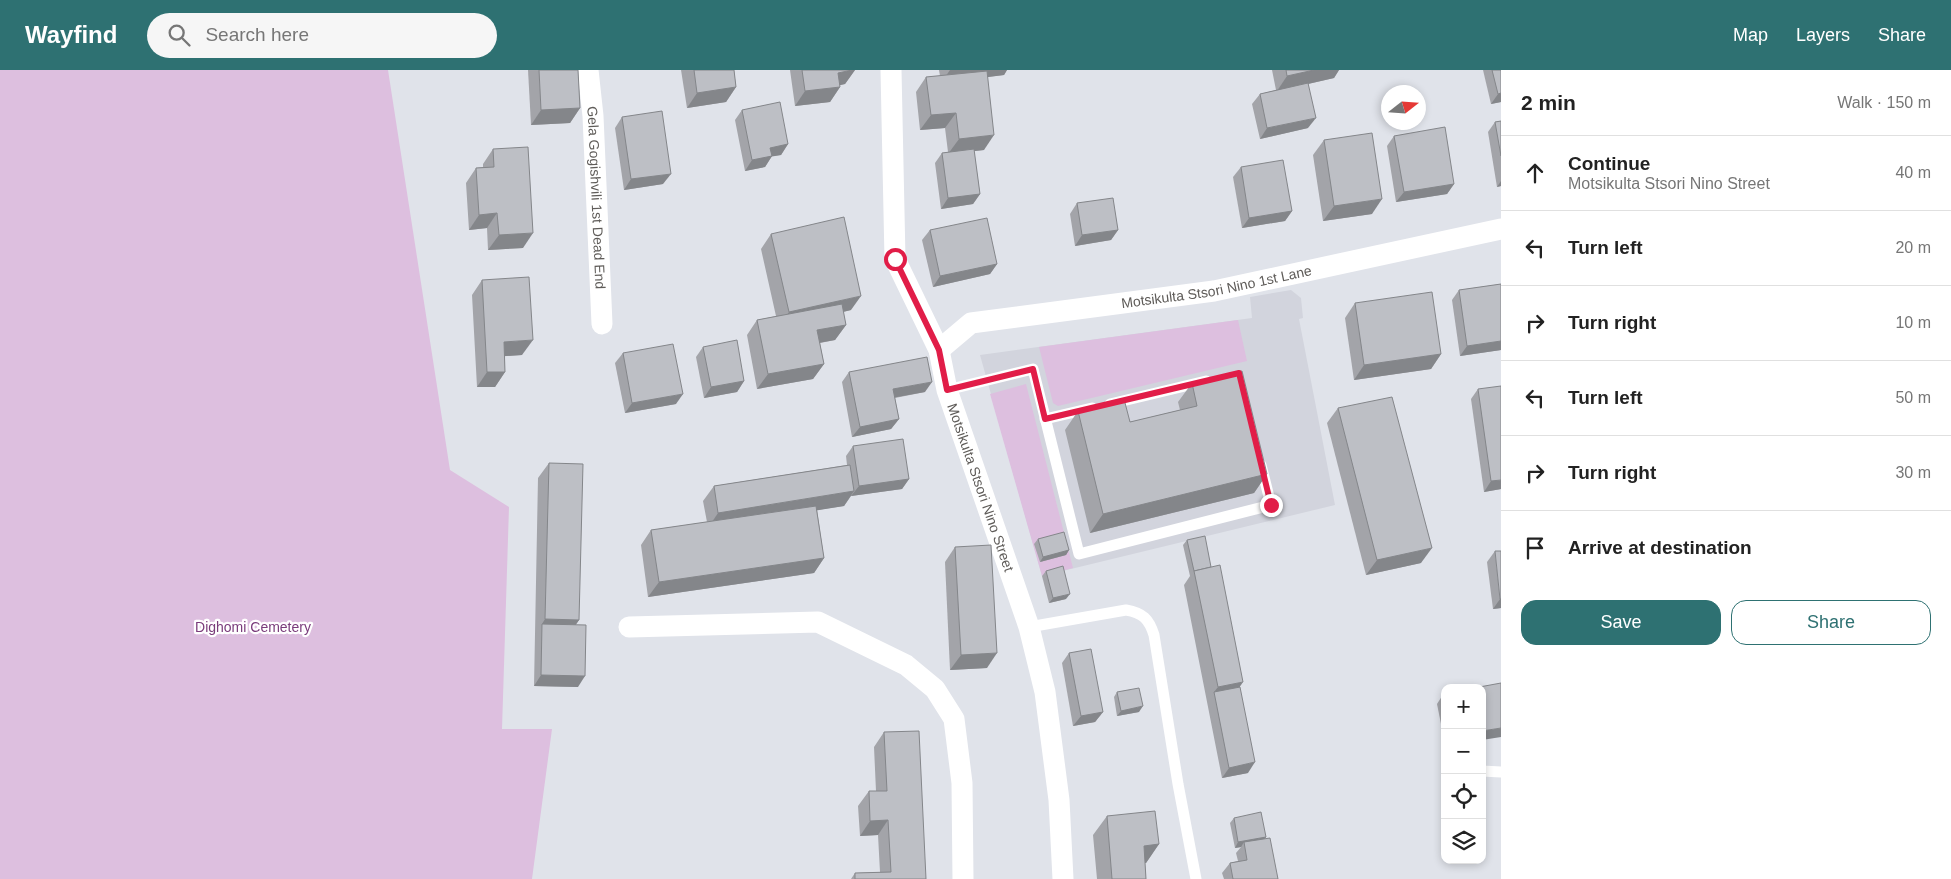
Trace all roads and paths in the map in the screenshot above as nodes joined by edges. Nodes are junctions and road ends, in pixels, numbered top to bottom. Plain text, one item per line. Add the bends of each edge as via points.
1 (588, 70) edge
2 (891, 70) edge
3 (1501, 229) edge
4 (602, 324) dead end
5 (939, 350) junction
6 (1220, 378) edge
7 (947, 390) junction
8 (1045, 419) junction
9 (1260, 458) edge
10 (629, 626) dead end
11 (1030, 628) junction
12 (1486, 771) edge
13 (1501, 772) edge
14 (964, 879) edge
15 (1063, 879) edge
16 (1196, 879) edge

1 - 4 street, Gela Gogishvili 1st Dead End
2 - 5 street, Motsikulta Stsori Nino Street via 895,259
3 - 5 street, Motsikulta Stsori Nino 1st Lane via 1214,291 971,323
5 - 7 street, Motsikulta Stsori Nino Street
6 - 8 lane
7 - 8 lane via 1033,369
7 - 11 street, Motsikulta Stsori Nino Street
8 - 9 lane via 1079,554 1271,505
10 - 14 street via 818,622 906,666 935,689 954,719 962,783
11 - 15 street, Motsikulta Stsori Nino Street via 1045,692 1059,800
11 - 16 lane via 1126,610 1138,612 1149,620
12 - 13 lane

